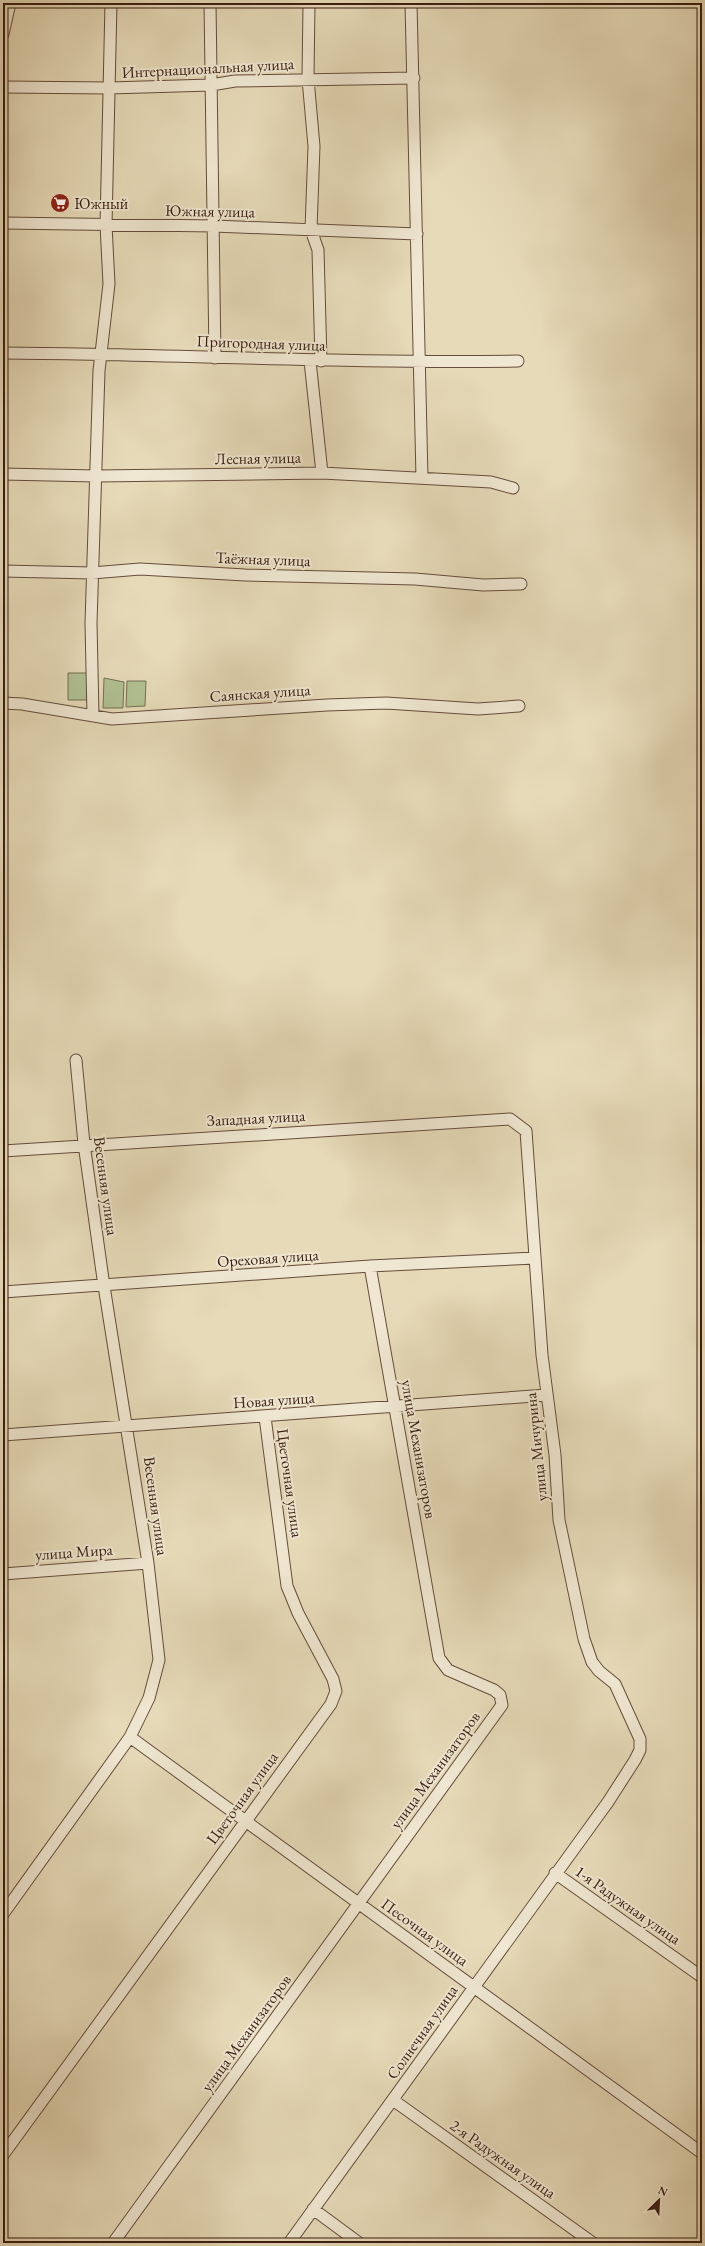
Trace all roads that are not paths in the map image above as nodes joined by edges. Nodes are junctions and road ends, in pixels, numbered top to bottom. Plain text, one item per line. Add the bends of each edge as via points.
1 (10, 3) edge
2 (111, 3) edge
3 (210, 3) edge
4 (309, 3) edge
5 (411, 3) edge
6 (3, 34) edge
7 (414, 78) junction
8 (308, 79) junction
9 (211, 85) junction
10 (3, 87) edge
11 (110, 88) junction
12 (3, 223) edge
13 (106, 225) junction
14 (214, 226) junction
15 (311, 230) junction
16 (417, 234) junction
17 (3, 353) edge
18 (100, 353) junction
19 (214, 358) junction
20 (310, 361) junction
21 (321, 361) junction
22 (518, 361) dead end
23 (421, 362) junction
24 (322, 473) junction
25 (3, 474) edge
26 (96, 476) junction
27 (422, 478) junction
28 (513, 488) dead end
29 (3, 571) edge
30 (92, 573) junction
31 (521, 584) dead end
32 (3, 702) edge
33 (519, 706) dead end
34 (93, 716) junction
35 (76, 1060) dead end
36 (510, 1119) joint
37 (84, 1144) junction
38 (3, 1151) edge
39 (535, 1258) junction
40 (370, 1266) junction
41 (104, 1286) junction
42 (3, 1292) edge
43 (547, 1395) junction
44 (396, 1406) junction
45 (265, 1417) junction
46 (128, 1426) junction
47 (3, 1435) edge
48 (148, 1563) junction
49 (3, 1574) edge
50 (130, 1737) junction
51 (635, 1760) joint
52 (245, 1820) junction
53 (555, 1873) junction
54 (359, 1903) junction
55 (3, 1914) edge
56 (702, 1977) edge
57 (473, 1986) junction
58 (393, 2100) junction
59 (702, 2153) edge
60 (3, 2155) edge
61 (313, 2209) junction
62 (113, 2243) edge
63 (289, 2243) edge
64 (359, 2243) edge
65 (594, 2243) edge

1 - 6 street
2 - 11 street
3 - 9 street
4 - 8 street
5 - 7 street
7 - 8 street, Интернациональная улица
7 - 16 street
8 - 9 street, Интернациональная улица via 235,81
8 - 15 street via 314,146
9 - 11 street, Интернациональная улица
9 - 14 street
10 - 11 street, Интернациональная улица
11 - 13 street
12 - 13 street, Южная улица
13 - 14 street, Южная улица
13 - 18 street via 109,284
14 - 15 street, Южная улица
14 - 19 street
15 - 16 street, Южная улица
15 - 21 street via 318,250
16 - 23 street
17 - 18 street, Пригородная улица
18 - 19 street, Пригородная улица
18 - 26 street
19 - 20 street, Пригородная улица
20 - 21 street, Пригородная улица
20 - 24 street
21 - 23 street, Пригородная улица
22 - 23 street, Пригородная улица
23 - 27 street
24 - 26 street, Лесная улица
24 - 27 street, Лесная улица
25 - 26 street, Лесная улица
26 - 30 street
27 - 28 street, Лесная улица via 491,482
29 - 30 street, Таёжная улица
30 - 31 street, Таёжная улица via 140,569 245,575 414,579 483,585
30 - 34 street via 90,623
32 - 34 street, Саянская улица
33 - 34 street, Саянская улица via 478,709 386,703 112,719
35 - 37 street, Весенняя улица
36 - 37 street, Западная улица
36 - 39 street, улица Мичурина via 526,1131
37 - 38 street, Западная улица
37 - 41 street, Весенняя улица
39 - 40 street, Ореховая улица
39 - 43 street, улица Мичурина
40 - 41 street, Ореховая улица
40 - 44 street, улица Механизаторов
41 - 42 street, Ореховая улица
41 - 46 street, Весенняя улица
43 - 44 street, Новая улица
43 - 51 street, улица Мичурина via 555,1455 559,1520 584,1639 592,1662 616,1684 640,1739 640,1750
44 - 45 street, Новая улица
44 - 54 street, улица Механизаторов via 439,1658 448,1670 494,1690 500,1695 502,1705
45 - 46 street, Новая улица
45 - 52 street, Цветочная улица via 288,1586 298,1613 333,1679 336,1691 331,1704
46 - 47 street, Новая улица
46 - 48 street, Весенняя улица
48 - 49 street, улица Мира
48 - 50 street, Весенняя улица via 159,1660 149,1698
50 - 52 street, Песочная улица
50 - 55 street, Весенняя улица
51 - 53 street, Солнечная улица via 608,1802
52 - 54 street, Песочная улица
52 - 60 street, Цветочная улица via 85,2045
53 - 56 street, 1-я Радужная улица
53 - 57 street, Солнечная улица
54 - 57 street, Песочная улица
54 - 62 street, улица Механизаторов
57 - 58 street, Солнечная улица
57 - 59 street, Песочная улица
58 - 61 street, Солнечная улица
58 - 65 street, 2-я Радужная улица
61 - 63 street, Солнечная улица
61 - 64 street

